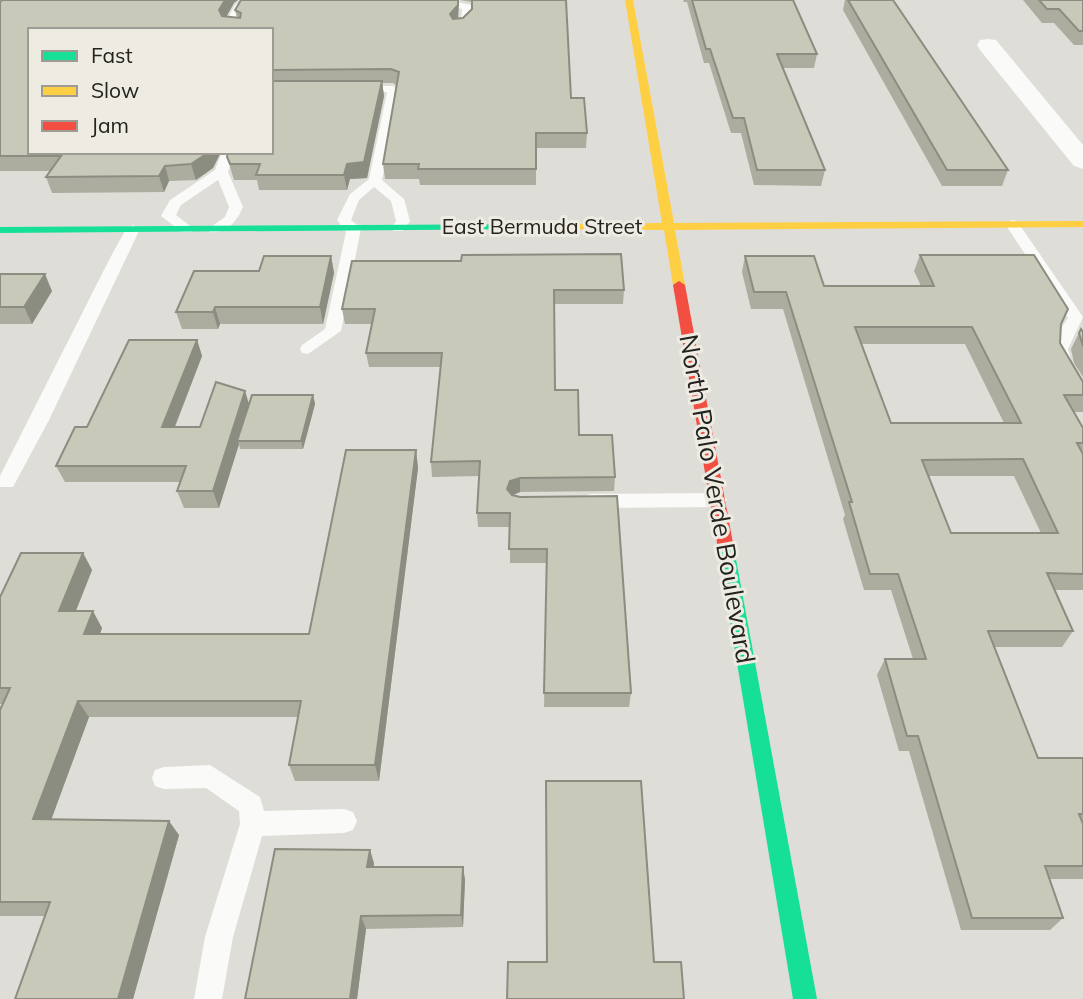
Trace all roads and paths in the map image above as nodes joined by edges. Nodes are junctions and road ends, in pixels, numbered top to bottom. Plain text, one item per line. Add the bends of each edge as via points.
1 (250, 0) edge
2 (434, 0) edge
3 (629, 0) edge
4 (236, 28) edge
5 (458, 28) edge
6 (988, 45) dead end
7 (339, 89) edge
8 (227, 154) edge
9 (1083, 161) edge
10 (221, 172) junction
11 (375, 181) junction
12 (1012, 224) junction
13 (1083, 224) edge
14 (669, 227) junction
15 (352, 228) junction
16 (398, 228) junction
17 (133, 229) junction
18 (187, 229) junction
19 (215, 229) junction
20 (0, 230) edge
21 (308, 349) dead end
22 (1083, 394) edge
23 (6, 482) dead end
24 (717, 500) junction
25 (572, 502) edge
26 (164, 778) dead end
27 (344, 821) dead end
28 (253, 824) junction
29 (208, 999) edge
30 (805, 999) edge

1 - 4 lane via 239,7 229,25
2 - 5 lane via 467,7 466,21
3 - 14 street, North Palo Verde Boulevard
6 - 9 street
7 - 11 lane via 393,89
8 - 10 lane
10 - 18 lane via 175,203 168,216
10 - 19 lane via 236,207 231,219
11 - 15 lane via 349,200 344,220
11 - 16 lane via 397,199 403,221
12 - 13 street, East Bermuda Street
12 - 14 street, East Bermuda Street
12 - 22 lane via 1076,318 1060,340 1060,358
14 - 16 street, East Bermuda Street
14 - 24 street, North Palo Verde Boulevard
15 - 16 street, East Bermuda Street
15 - 19 street, East Bermuda Street
15 - 21 lane via 333,331
17 - 18 street, East Bermuda Street
17 - 20 street, East Bermuda Street
17 - 23 lane via 38,427
18 - 19 street, East Bermuda Street
24 - 25 lane
24 - 30 street, North Palo Verde Boulevard
26 - 28 lane via 211,776 251,805
27 - 28 lane
28 - 29 lane via 219,937

